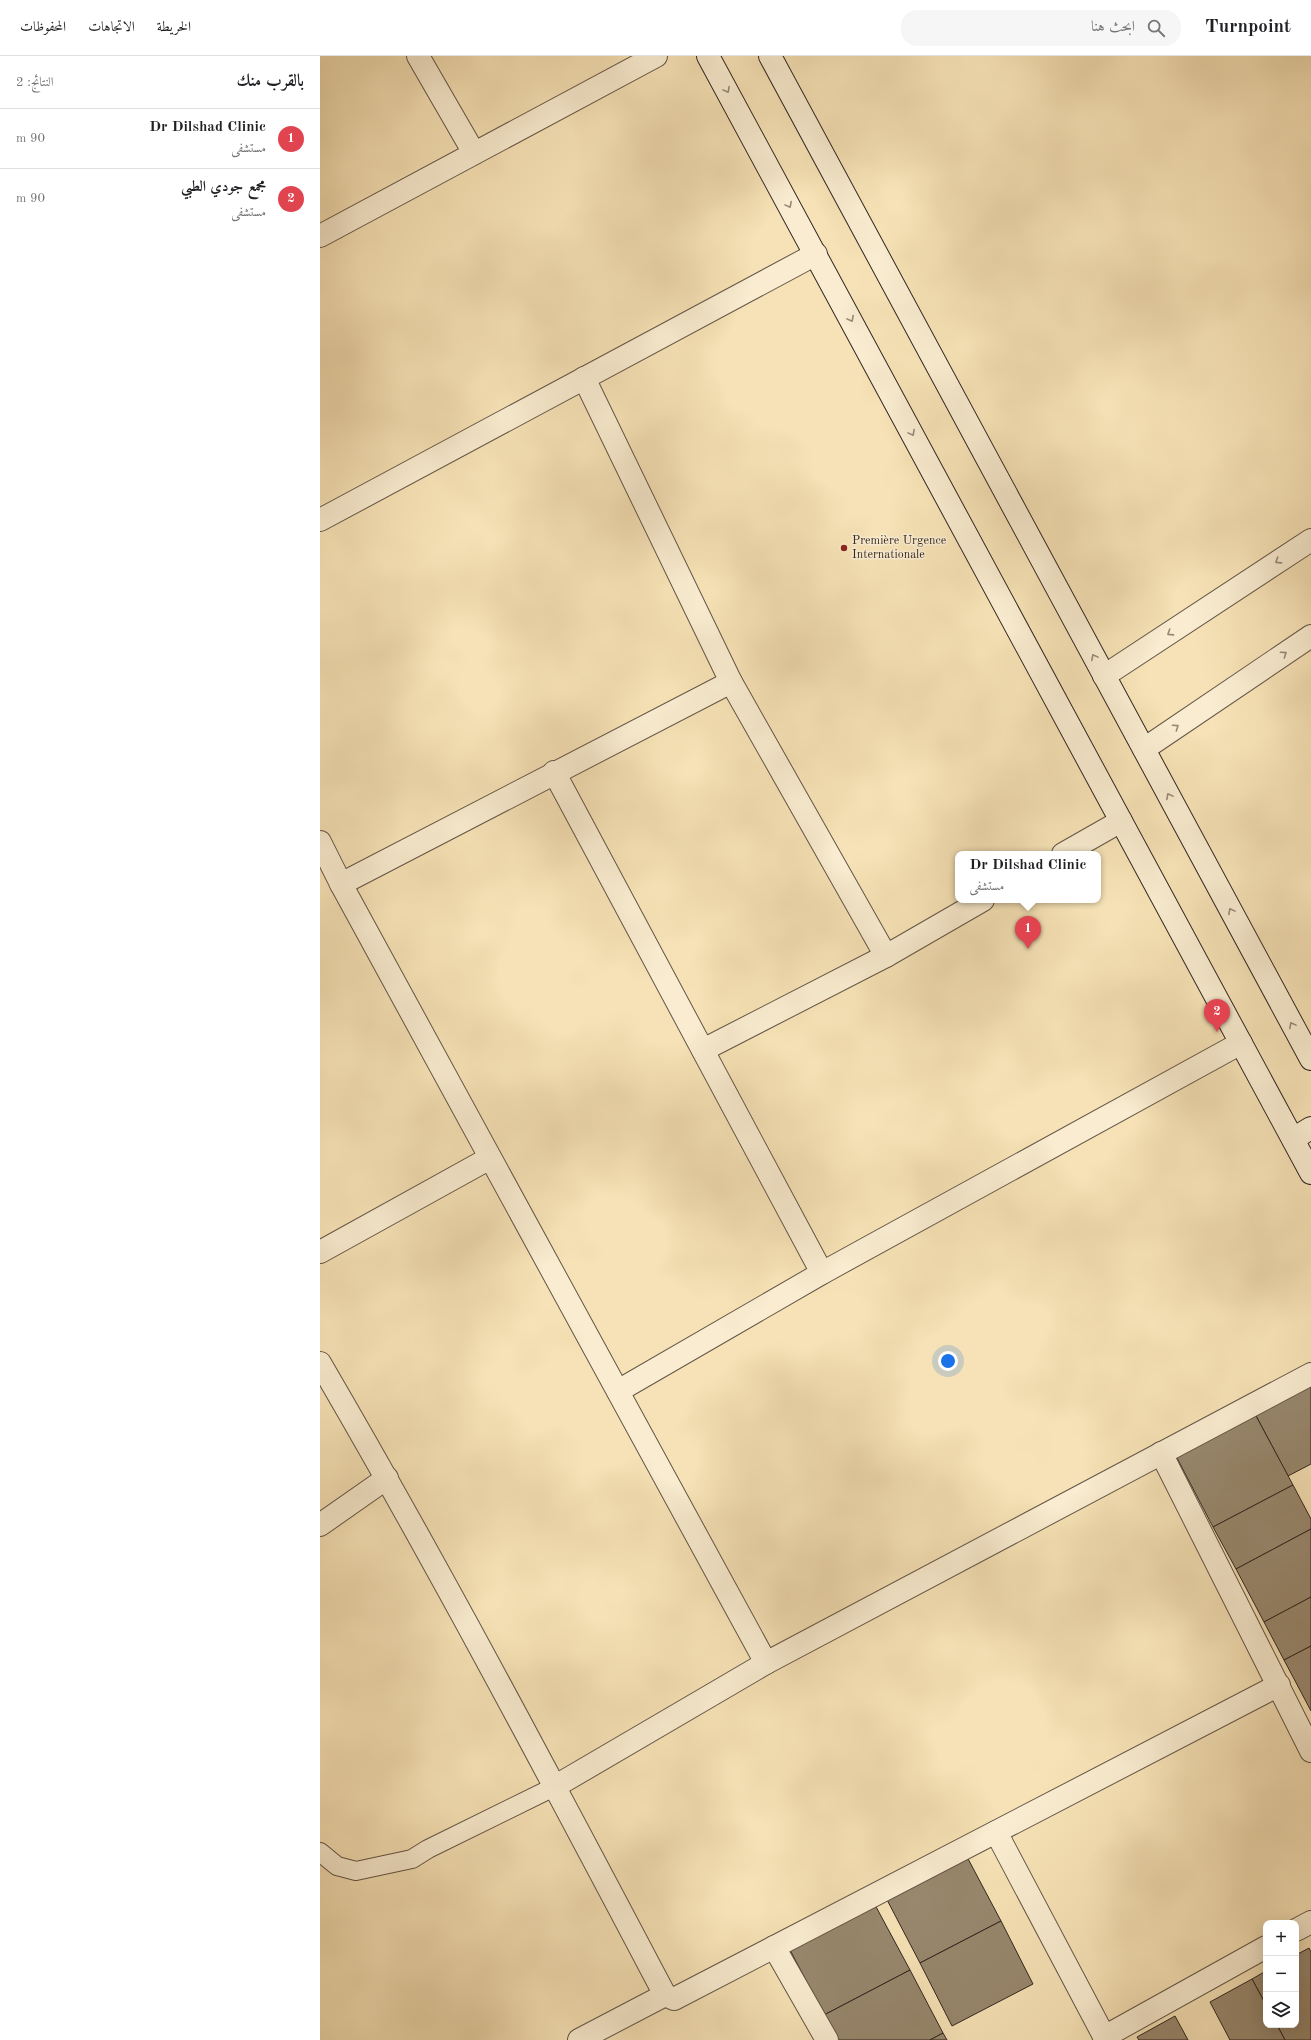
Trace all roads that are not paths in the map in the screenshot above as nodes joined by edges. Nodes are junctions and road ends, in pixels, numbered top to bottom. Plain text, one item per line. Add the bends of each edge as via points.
1 (418, 56) edge
2 (656, 56) edge
3 (708, 56) edge
4 (770, 56) edge
5 (474, 154) junction
6 (320, 236) edge
7 (816, 254) junction
8 (584, 378) junction
9 (320, 520) edge
10 (1311, 540) edge
11 (1311, 636) edge
12 (1104, 676) junction
13 (731, 682) junction
14 (1144, 749) junction
15 (554, 772) junction
16 (1121, 821) junction
17 (320, 842) edge
18 (1068, 851) edge
19 (341, 884) junction
20 (978, 903) edge
21 (886, 956) junction
22 (1241, 1042) junction
23 (703, 1050) junction
24 (1311, 1059) edge
25 (1302, 1134) edge
26 (490, 1158) junction
27 (1311, 1173) edge
28 (320, 1252) edge
29 (822, 1273) junction
30 (320, 1363) edge
31 (1311, 1374) edge
32 (618, 1391) junction
33 (1161, 1454) junction
34 (387, 1478) junction
35 (320, 1526) edge
36 (766, 1663) junction
37 (1279, 1685) junction
38 (1311, 1751) edge
39 (554, 1787) junction
40 (996, 1832) junction
41 (320, 1852) edge
42 (1311, 1922) edge
43 (1299, 1928) edge
44 (774, 1947) junction
45 (1263, 1949) edge
46 (665, 1996) junction
47 (1105, 2038) edge
48 (579, 2040) edge
49 (827, 2040) edge

1 - 5 street
2 - 5 street
3 -> 7 street
12 -> 4 street
5 - 6 street
7 - 8 street
7 -> 16 street
8 - 9 street
8 - 13 street
10 -> 12 street
14 -> 11 street
12 - 14 street
13 - 15 street
13 - 21 street
24 -> 14 street
15 - 19 street
15 - 23 street
16 - 18 street
16 - 22 street
17 - 19 street
19 - 26 street
20 - 21 street
21 - 23 street
22 - 25 street
22 - 29 street
23 - 29 street
25 - 27 street
26 - 28 street
26 - 32 street
29 - 32 street
30 - 34 street
31 - 33 street
32 - 36 street
33 - 36 street
33 - 37 street
34 - 35 street
34 - 39 street
36 - 39 street
37 - 38 street
37 - 40 street
39 - 41 lane via 412,1859 356,1871 337,1866
39 - 46 street
40 - 44 street
40 - 47 street
42 - 43 street
44 - 46 street via 674,1999
44 - 49 street
45 - 47 street
46 - 48 street

